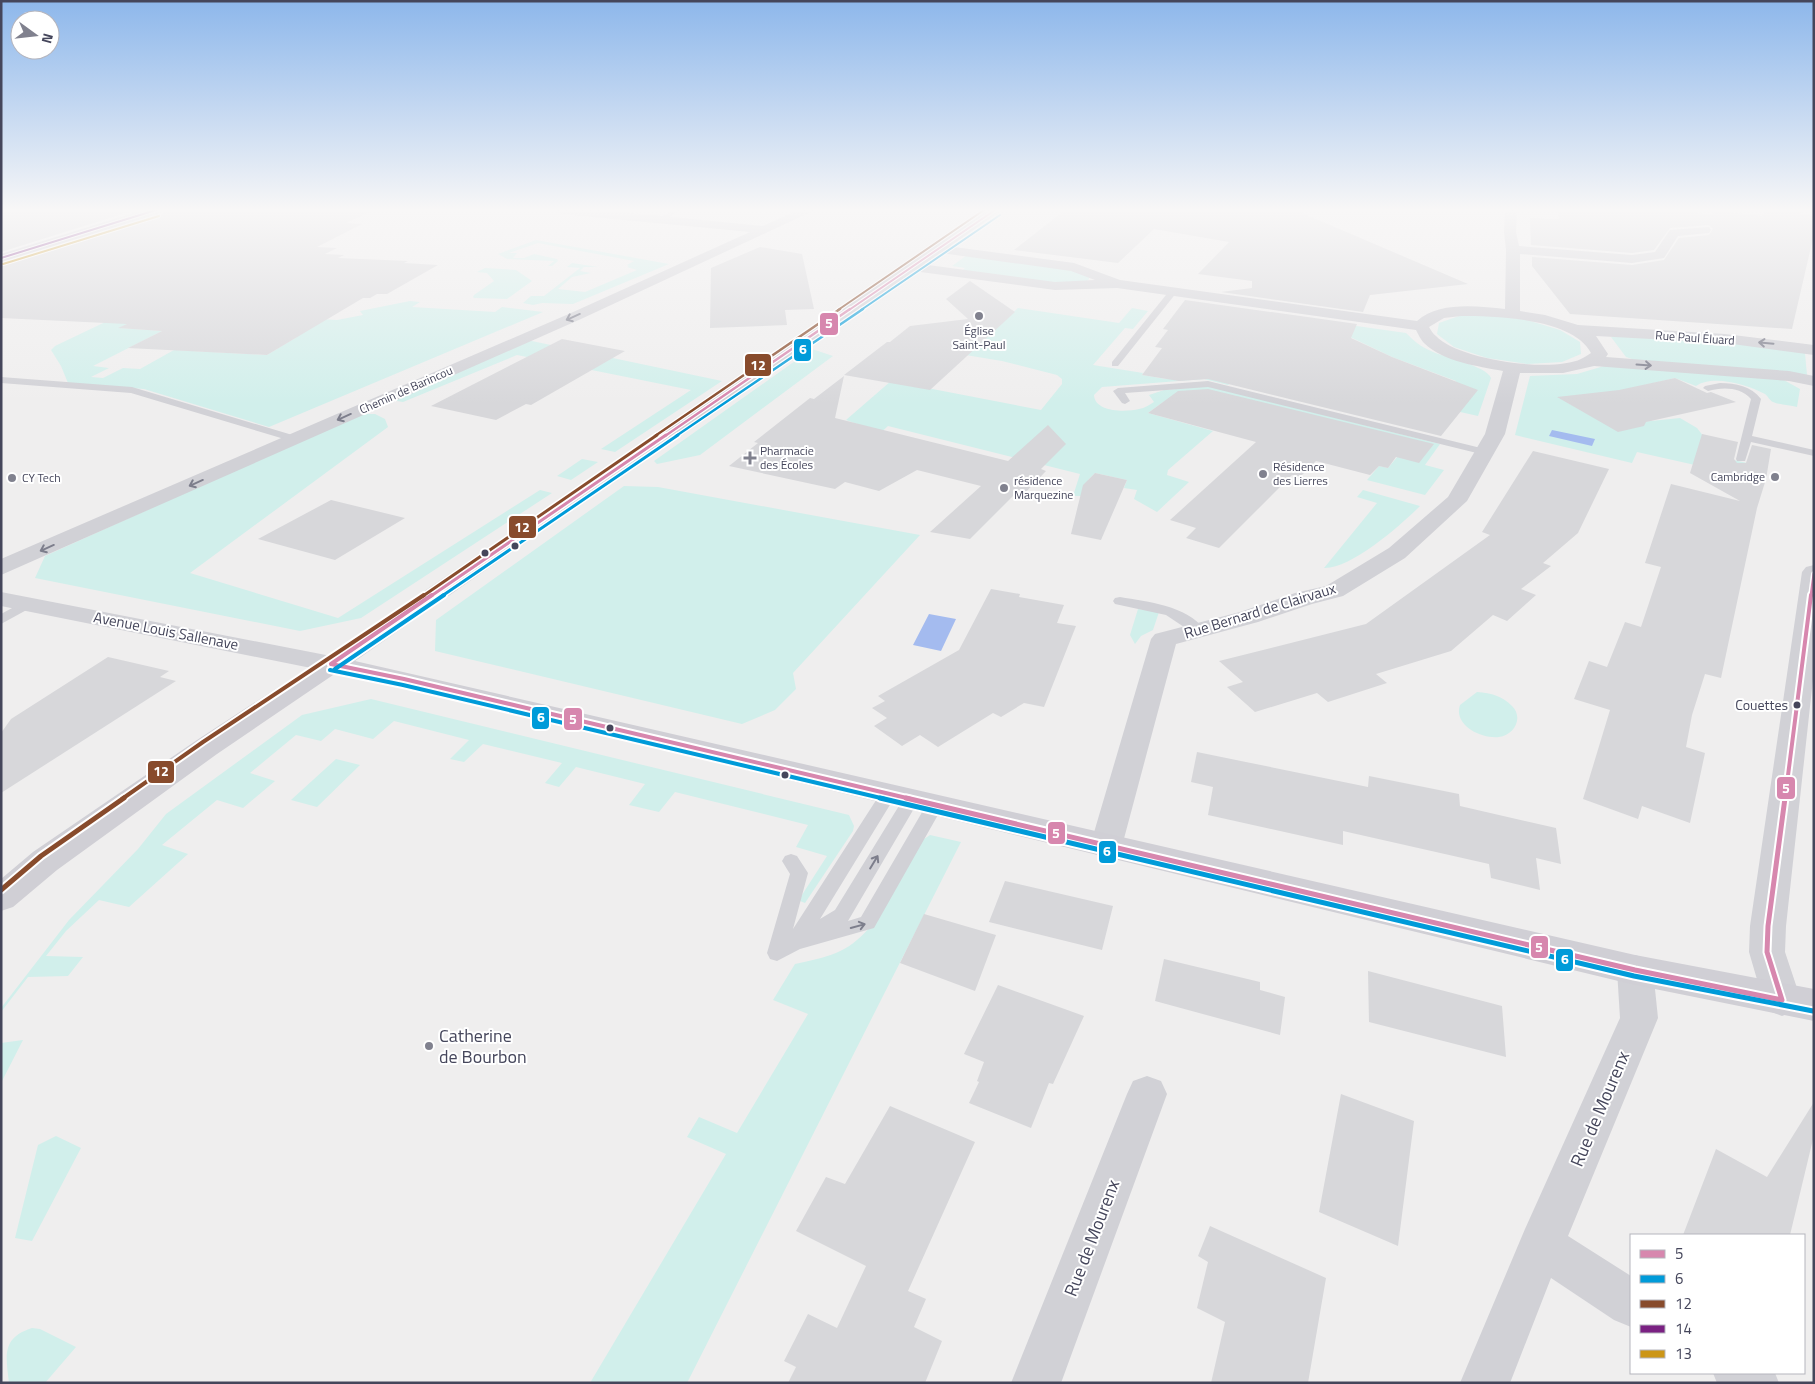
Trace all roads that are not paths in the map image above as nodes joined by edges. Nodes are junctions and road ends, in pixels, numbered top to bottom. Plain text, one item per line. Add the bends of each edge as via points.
1 (666, 275) edge
2 (902, 275) edge
3 (970, 275) edge
4 (1093, 275) edge
5 (1513, 275) edge
6 (1117, 284) junction
7 (1173, 292) junction
8 (1512, 313) junction
9 (1421, 326) junction
10 (1576, 330) junction
11 (1814, 350) edge
12 (1595, 361) junction
13 (1115, 364) dead end
14 (1512, 368) junction
15 (1, 380) edge
16 (1814, 381) edge
17 (1708, 388) dead end
18 (1125, 401) dead end
19 (1746, 438) junction
20 (295, 439) junction
21 (1485, 452) junction
22 (1814, 453) edge
23 (1741, 459) dead end
24 (1, 568) edge
25 (1814, 572) edge
26 (1, 599) edge
27 (1120, 601) dead end
28 (28, 604) junction
29 (1, 620) edge
30 (1198, 630) junction
31 (331, 664) junction
32 (911, 800) junction
33 (1106, 846) junction
34 (45, 861) junction
35 (790, 861) dead end
36 (1, 886) edge
37 (1, 898) edge
38 (794, 943) junction
39 (1634, 970) junction
40 (1798, 1002) edge
41 (1148, 1094) dead end
42 (1541, 1245) junction
43 (1630, 1302) edge
44 (1740, 1374) edge
45 (1036, 1383) edge
46 (1485, 1383) edge
47 (1754, 1383) edge

1 -> 20 street, Chemin de Barincou
2 - 31 main road
3 - 6 street via 1055,286
4 - 6 street
5 - 8 street
6 - 7 street
7 - 9 street
7 - 13 lane
8 - 9 street via 1440,314 1427,319
8 - 10 street
9 - 14 street via 1422,333 1433,343 1453,353
11 -> 10 street, Rue Paul Éluard via 1790,345
10 - 12 street via 1599,346 1600,354
12 - 14 street via 1563,369
12 -> 16 street via 1789,376
14 - 21 street, Rue Bernard de Clairvaux via 1495,434
15 - 20 lane via 132,390
17 - 19 lane via 1731,387 1754,395 1756,399
18 - 21 lane via 1118,391 1208,384
19 - 22 lane
19 - 23 lane
20 -> 24 street, Chemin de Barincou
21 - 30 street, Rue Bernard de Clairvaux via 1456,501 1396,553 1334,591
25 - 40 street via 1767,952
26 - 28 street, Avenue Louis Sallenave
27 - 30 lane via 1176,613
28 - 29 lane
28 - 31 street, Avenue Louis Sallenave
30 - 33 street, Rue Bernard de Clairvaux via 1164,639
31 - 32 main road
31 - 34 main road via 206,747
32 - 33 main road
32 - 38 lane
38 -> 32 lane via 842,915
38 -> 32 lane via 867,924
33 - 39 main road
34 - 36 main road
34 - 37 main road
35 - 38 lane via 799,873 777,953
39 - 40 main road
39 - 42 street, Rue de Mourenx via 1639,1018
41 - 45 street, Rue de Mourenx
42 - 43 street
42 - 46 street, Rue de Mourenx
44 - 47 street

